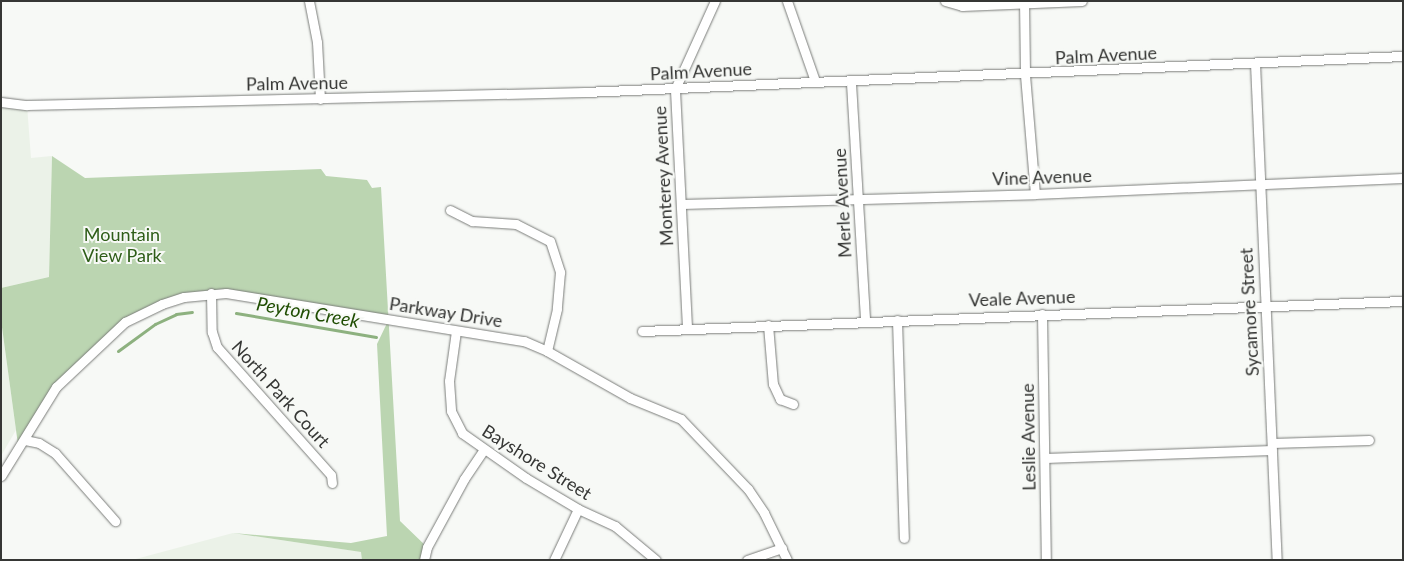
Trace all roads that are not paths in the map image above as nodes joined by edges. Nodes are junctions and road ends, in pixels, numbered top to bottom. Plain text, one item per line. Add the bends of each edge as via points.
1 (309, 1) edge
2 (715, 1) edge
3 (787, 1) edge
4 (946, 1) edge
5 (1082, 1) edge
6 (1024, 3) edge
7 (1403, 49) edge
8 (1403, 56) edge
9 (1392, 57) junction
10 (1255, 63) junction
11 (1025, 75) junction
12 (815, 81) junction
13 (852, 83) junction
14 (675, 89) junction
15 (320, 99) junction
16 (1, 102) edge
17 (1403, 178) edge
18 (1259, 184) junction
19 (1036, 194) junction
20 (859, 200) junction
21 (682, 204) junction
22 (450, 210) dead end
23 (211, 293) junction
24 (1403, 301) edge
25 (1265, 306) junction
26 (1042, 314) junction
27 (897, 320) junction
28 (865, 322) junction
29 (768, 325) junction
30 (687, 327) junction
31 (456, 331) junction
32 (642, 331) dead end
33 (547, 351) junction
34 (793, 404) dead end
35 (25, 440) junction
36 (1369, 440) dead end
37 (1272, 446) junction
38 (483, 451) junction
39 (1045, 458) junction
40 (1, 476) edge
41 (332, 483) dead end
42 (578, 509) junction
43 (115, 521) dead end
44 (904, 538) dead end
45 (782, 548) junction
46 (424, 560) edge
47 (554, 560) edge
48 (656, 560) edge
49 (747, 560) edge
50 (786, 560) edge
51 (1046, 560) edge
52 (1277, 560) edge

1 - 15 street via 317,42
2 - 14 street, Monterey Avenue
3 - 12 street
4 - 6 street via 962,6
5 - 6 street
6 - 11 street
7 - 9 street
8 - 9 street, Palm Avenue
9 - 10 street, Palm Avenue
10 - 11 street, Palm Avenue
10 - 18 street, Sycamore Street
11 - 13 street, Palm Avenue
11 - 19 street
12 - 13 street, Palm Avenue
12 - 14 street, Palm Avenue
13 - 20 street, Merle Avenue
14 - 15 street, Palm Avenue
14 - 21 street, Monterey Avenue
15 - 16 street, Palm Avenue via 27,106
17 - 18 street, Vine Avenue
18 - 19 street, Vine Avenue
18 - 25 street, Sycamore Street
19 - 20 street, Vine Avenue
20 - 21 street, Vine Avenue
20 - 28 street, Merle Avenue
21 - 30 street, Monterey Avenue
22 - 33 street via 472,221 516,224 550,241 560,272 557,309
23 - 31 street, Parkway Drive via 251,296
23 - 35 street, Parkway Drive via 162,304 125,322 56,387 41,407
23 - 41 street, North Park Court via 212,332 217,347 331,475
24 - 25 street, Veale Avenue
25 - 26 street, Veale Avenue
25 - 37 street, Sycamore Street
26 - 27 street, Veale Avenue
26 - 39 street, Leslie Avenue
27 - 28 street, Veale Avenue
27 - 44 street
28 - 29 street, Veale Avenue
29 - 30 street, Veale Avenue
29 - 34 street via 773,384 780,399
30 - 32 street, Veale Avenue
31 - 33 street, Parkway Drive via 524,340
31 - 38 street, Bayshore Street via 449,381 450,411 462,433
33 - 45 street, Parkway Drive via 630,398 682,419 748,489
35 - 40 street, Parkway Drive
35 - 43 street via 55,452
36 - 37 street
37 - 39 street
37 - 52 street, Sycamore Street
38 - 42 street, Bayshore Street
38 - 46 street via 432,539
39 - 51 street, Leslie Avenue
42 - 47 street
42 - 48 street, Bayshore Street via 615,526
45 - 49 street
45 - 50 street, Parkway Drive

